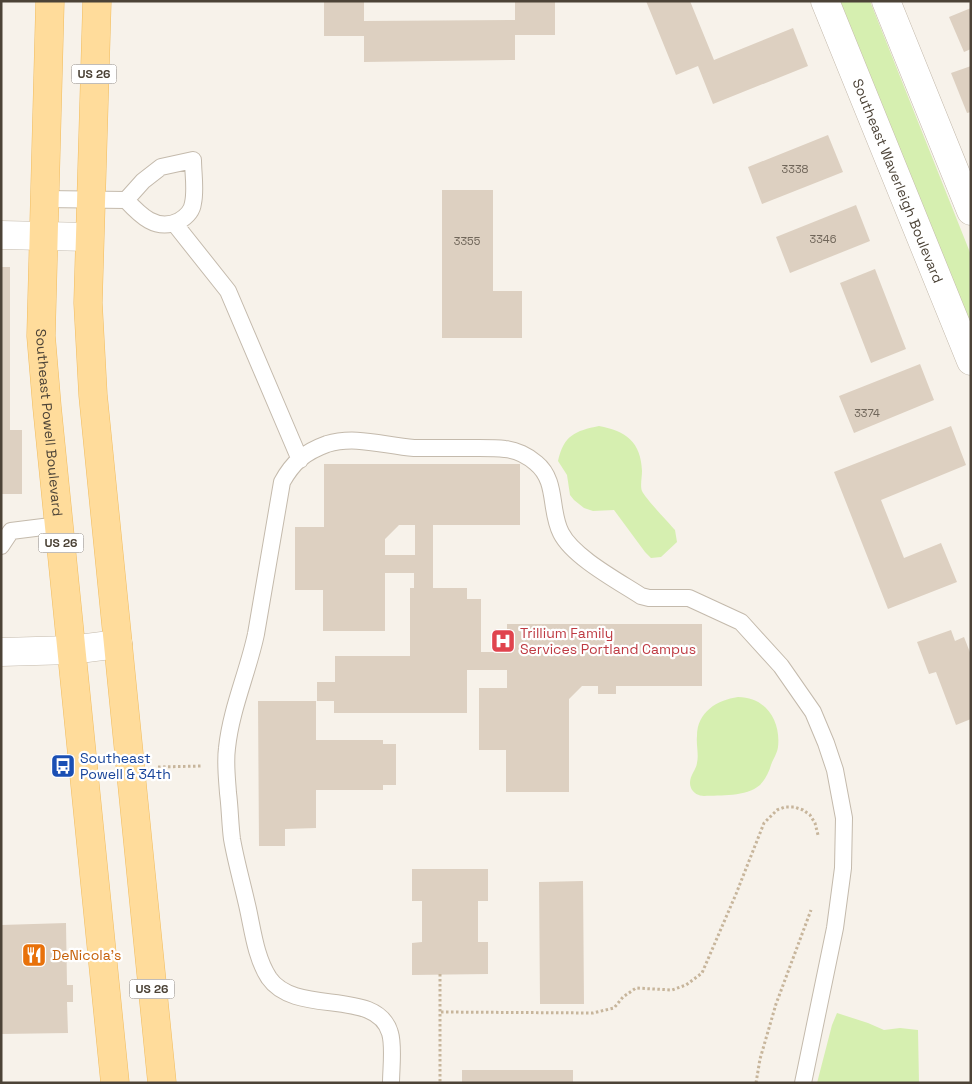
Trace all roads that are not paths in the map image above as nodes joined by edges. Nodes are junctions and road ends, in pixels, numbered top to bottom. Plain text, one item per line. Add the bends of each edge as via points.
1 (50, 1) edge
2 (97, 1) edge
3 (825, 1) edge
4 (886, 1) edge
5 (44, 199) junction
6 (91, 199) junction
7 (126, 200) junction
8 (971, 211) edge
9 (174, 223) junction
10 (1, 235) edge
11 (43, 235) junction
12 (89, 237) junction
13 (971, 361) edge
14 (300, 460) junction
15 (59, 526) junction
16 (1, 546) edge
17 (118, 644) junction
18 (72, 650) junction
19 (1, 652) edge
20 (115, 1083) edge
21 (162, 1083) edge
22 (391, 1083) edge
23 (803, 1083) edge

1 - 5 main road, Southeast Powell Boulevard / US 26
2 - 6 main road, US 26
3 - 13 street, Southeast Waverleigh Boulevard
4 - 8 street
5 - 6 lane
5 - 11 main road, Southeast Powell Boulevard / US 26
6 - 7 lane
6 - 12 main road, US 26
7 - 9 lane via 143,218 160,225
7 - 9 lane via 143,181 162,167 193,160 193,204 187,217
9 - 14 lane via 228,292
10 - 11 street
11 - 12 street
11 - 15 main road, Southeast Powell Boulevard / US 26 via 41,336
12 - 17 main road, US 26 via 88,303 93,395
14 - 22 lane via 291,466 282,482 256,634 227,747 232,838 258,954 269,978 281,991 294,996 361,1007 379,1016 386,1023 390,1035
14 - 23 lane via 328,444 347,440 412,448 505,449 516,452 545,472 551,484 560,533 584,558 641,596 689,598 741,622 782,666 813,712 826,743 844,818 843,868 835,928
15 - 16 lane via 11,531
15 - 18 main road, Southeast Powell Boulevard / US 26
17 - 18 street
17 - 21 main road, US 26
18 - 19 street
18 - 20 main road, Southeast Powell Boulevard / US 26

